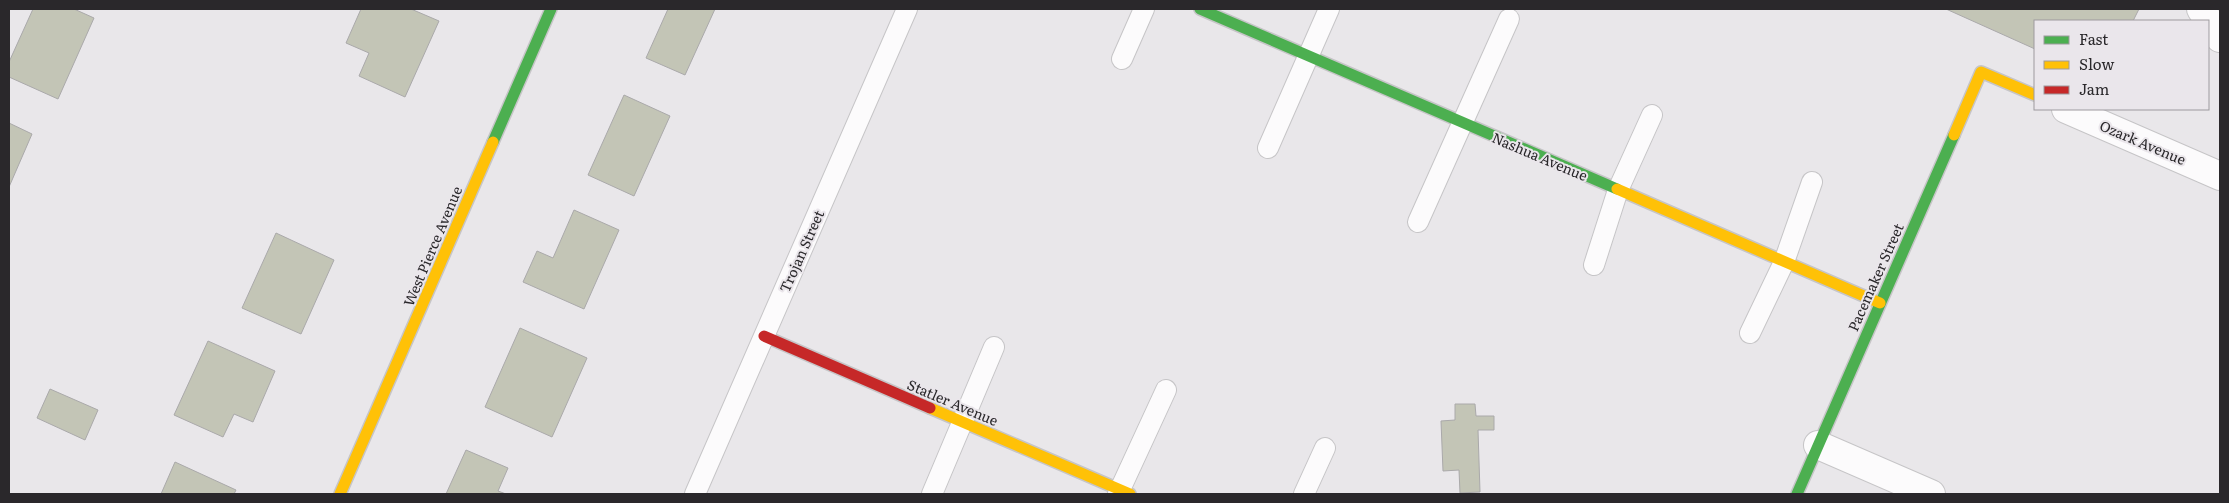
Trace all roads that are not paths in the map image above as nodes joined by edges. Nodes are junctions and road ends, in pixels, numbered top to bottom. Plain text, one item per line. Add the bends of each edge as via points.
1 (551, 9) edge
2 (908, 9) edge
3 (1144, 9) edge
4 (1200, 9) edge
5 (1329, 9) edge
6 (2201, 9) edge
7 (1509, 19) dead end
8 (2208, 20) edge
9 (2209, 21) edge
10 (2220, 38) edge
11 (1309, 56) junction
12 (1122, 58) dead end
13 (2034, 95) edge
14 (2068, 110) edge
15 (1652, 115) dead end
16 (1462, 122) junction
17 (1268, 148) dead end
18 (2220, 176) edge
19 (1812, 182) dead end
20 (1618, 190) junction
21 (1418, 222) dead end
22 (1784, 262) junction
23 (1594, 265) dead end
24 (1880, 303) junction
25 (1750, 333) dead end
26 (764, 336) junction
27 (994, 347) dead end
28 (1166, 390) dead end
29 (962, 422) junction
30 (1818, 445) junction
31 (1325, 448) dead end
32 (1123, 493) edge
33 (340, 494) edge
34 (696, 494) edge
35 (932, 494) edge
36 (1304, 494) edge
37 (1797, 494) edge
38 (1931, 494) edge

1 - 33 street, West Pierce Avenue
2 - 26 lane, Trojan Street
3 - 12 lane
4 - 11 street, Nashua Avenue
5 - 11 lane
6 - 8 street
7 - 16 lane
9 - 10 street
11 - 16 street, Nashua Avenue
11 - 17 lane
13 - 24 street, Pacemaker Street via 1981,72
14 - 18 street, Ozark Avenue
15 - 20 lane
16 - 20 street, Nashua Avenue
16 - 21 lane
19 - 22 lane
20 - 22 street, Nashua Avenue
20 - 23 lane
22 - 24 street, Nashua Avenue
22 - 25 lane
24 - 30 street, Pacemaker Street
26 - 29 street, Statler Avenue
26 - 34 lane, Trojan Street
27 - 29 lane
28 - 32 lane
29 - 32 street, Statler Avenue
29 - 35 lane
30 - 37 street, Pacemaker Street
30 - 38 street
31 - 36 lane

